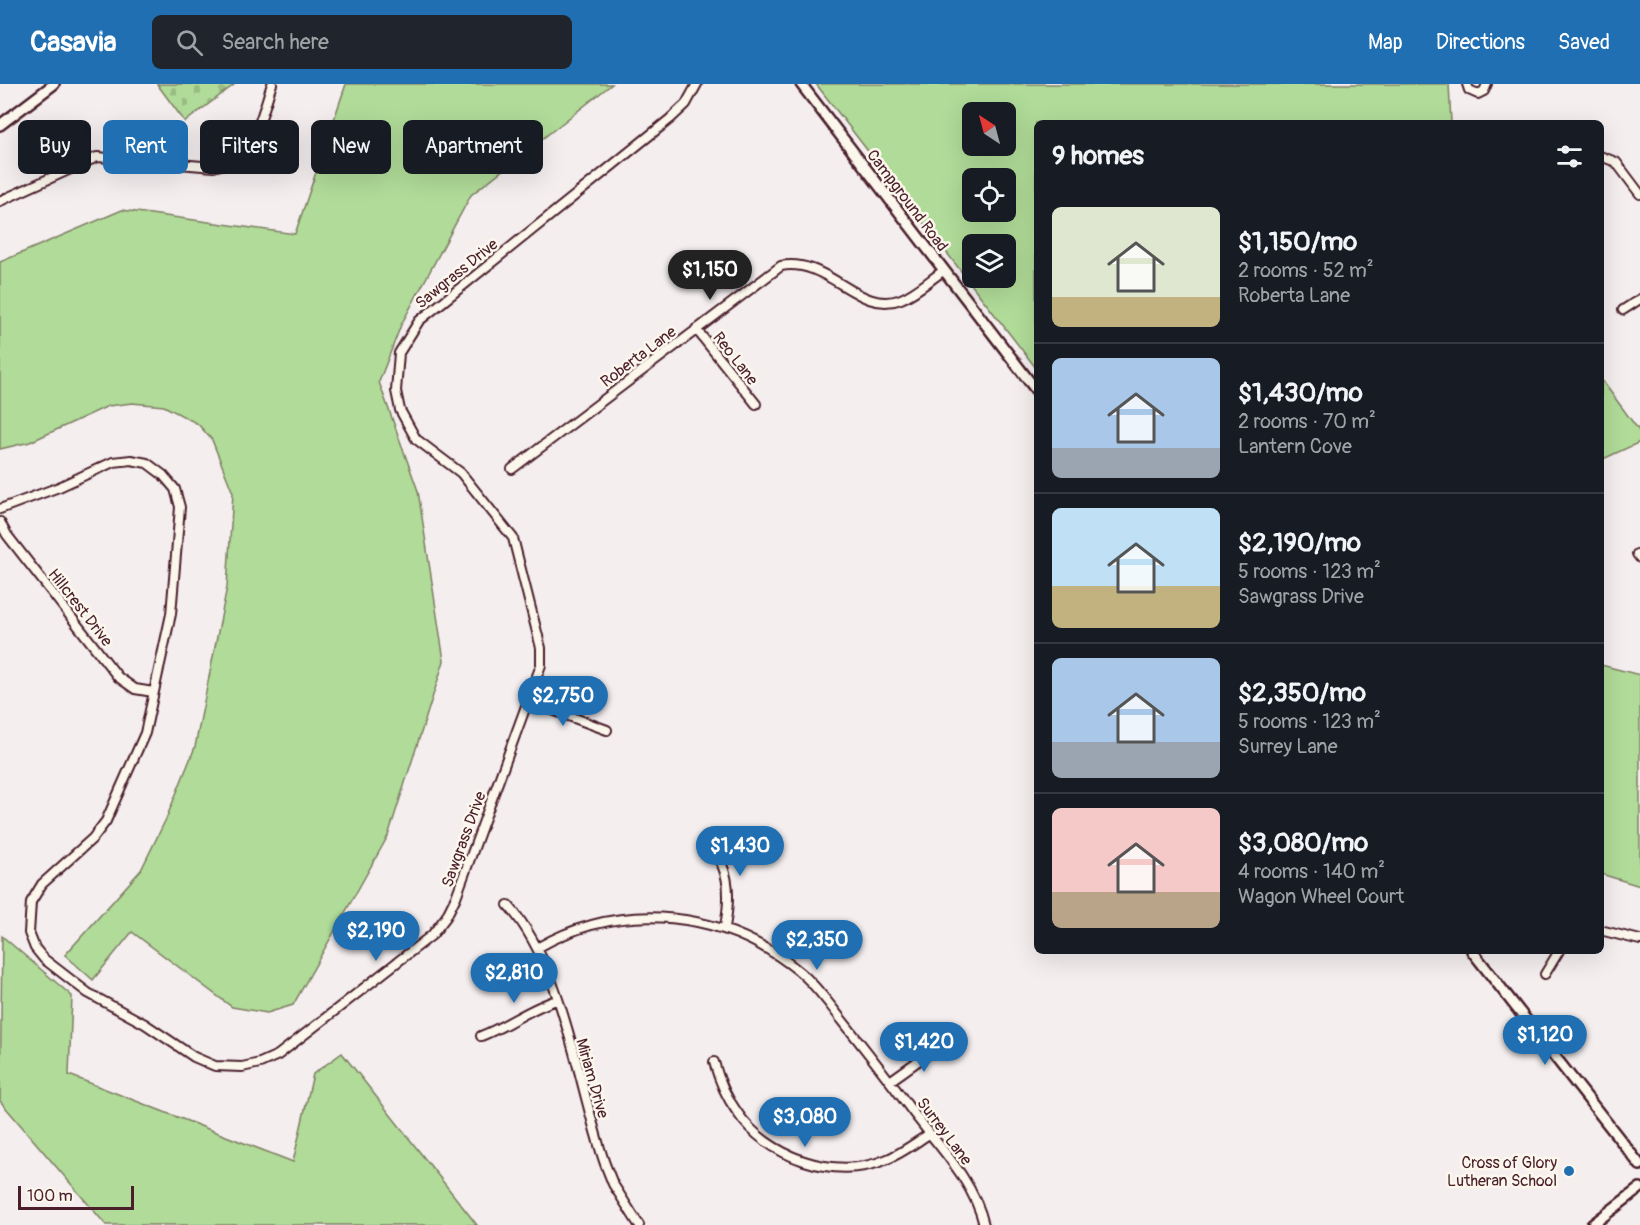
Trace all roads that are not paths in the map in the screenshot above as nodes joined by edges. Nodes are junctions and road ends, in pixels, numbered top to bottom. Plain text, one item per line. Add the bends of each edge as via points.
1 (54, 84) edge
2 (273, 84) edge
3 (801, 84) edge
4 (1467, 84) edge
5 (1487, 84) edge
6 (695, 85) edge
7 (0, 125) edge
8 (1604, 158) edge
9 (1640, 194) edge
10 (0, 201) edge
11 (943, 271) junction
12 (1640, 299) edge
13 (1623, 310) dead end
14 (696, 329) junction
15 (1034, 387) edge
16 (756, 404) dead end
17 (512, 469) dead end
18 (0, 509) edge
19 (0, 522) edge
20 (153, 692) junction
21 (528, 701) junction
22 (607, 730) dead end
23 (707, 836) dead end
24 (508, 905) dead end
25 (725, 927) junction
26 (1604, 931) edge
27 (1640, 940) edge
28 (537, 948) junction
29 (1474, 954) edge
30 (1557, 954) edge
31 (1545, 974) dead end
32 (557, 1000) junction
33 (481, 1036) dead end
34 (942, 1044) dead end
35 (714, 1062) dead end
36 (890, 1081) junction
37 (929, 1134) junction
38 (1640, 1165) edge
39 (1640, 1188) edge
40 (639, 1225) edge
41 (984, 1225) edge
42 (1592, 1225) edge

1 - 7 street
2 - 10 street via 252,139 239,158 214,167 97,157
3 - 11 street, Campground Road
4 - 5 street via 1469,90 1478,94
6 - 21 street, Sawgrass Drive via 686,104 670,119 418,321 399,353 396,391 407,425 427,449 461,473 513,538 541,648 541,665
8 - 9 street via 1616,162
11 - 14 street, Roberta Lane via 902,299 882,303 808,266 781,266
11 - 15 street, Campground Road
12 - 13 street
14 - 16 street, Reo Lane
14 - 17 street, Roberta Lane
18 - 20 street, Sawgrass Drive via 113,462 147,463 175,489 180,507 171,614
19 - 20 street, Hillcrest Drive via 118,677 135,689
20 - 21 street, Sawgrass Drive via 145,733 106,821 42,884 31,902 29,933 44,959 88,993 194,1057 215,1066 242,1067 278,1055 432,935 446,918
21 - 22 street
23 - 25 street via 721,859 730,888
24 - 28 street, Miriam Drive
25 - 28 street, Surrey Lane via 666,916 637,917 573,930
25 - 36 street, Surrey Lane via 802,973
26 - 27 street
28 - 32 street, Miriam Drive
29 - 38 street
30 - 31 street
32 - 33 street
32 - 40 street, Miriam Drive via 612,1184
34 - 36 street
35 - 37 street via 720,1083 746,1124 770,1144 807,1162 838,1167 884,1161
36 - 37 street, Surrey Lane
37 - 41 street, Surrey Lane via 961,1173
39 - 42 street

